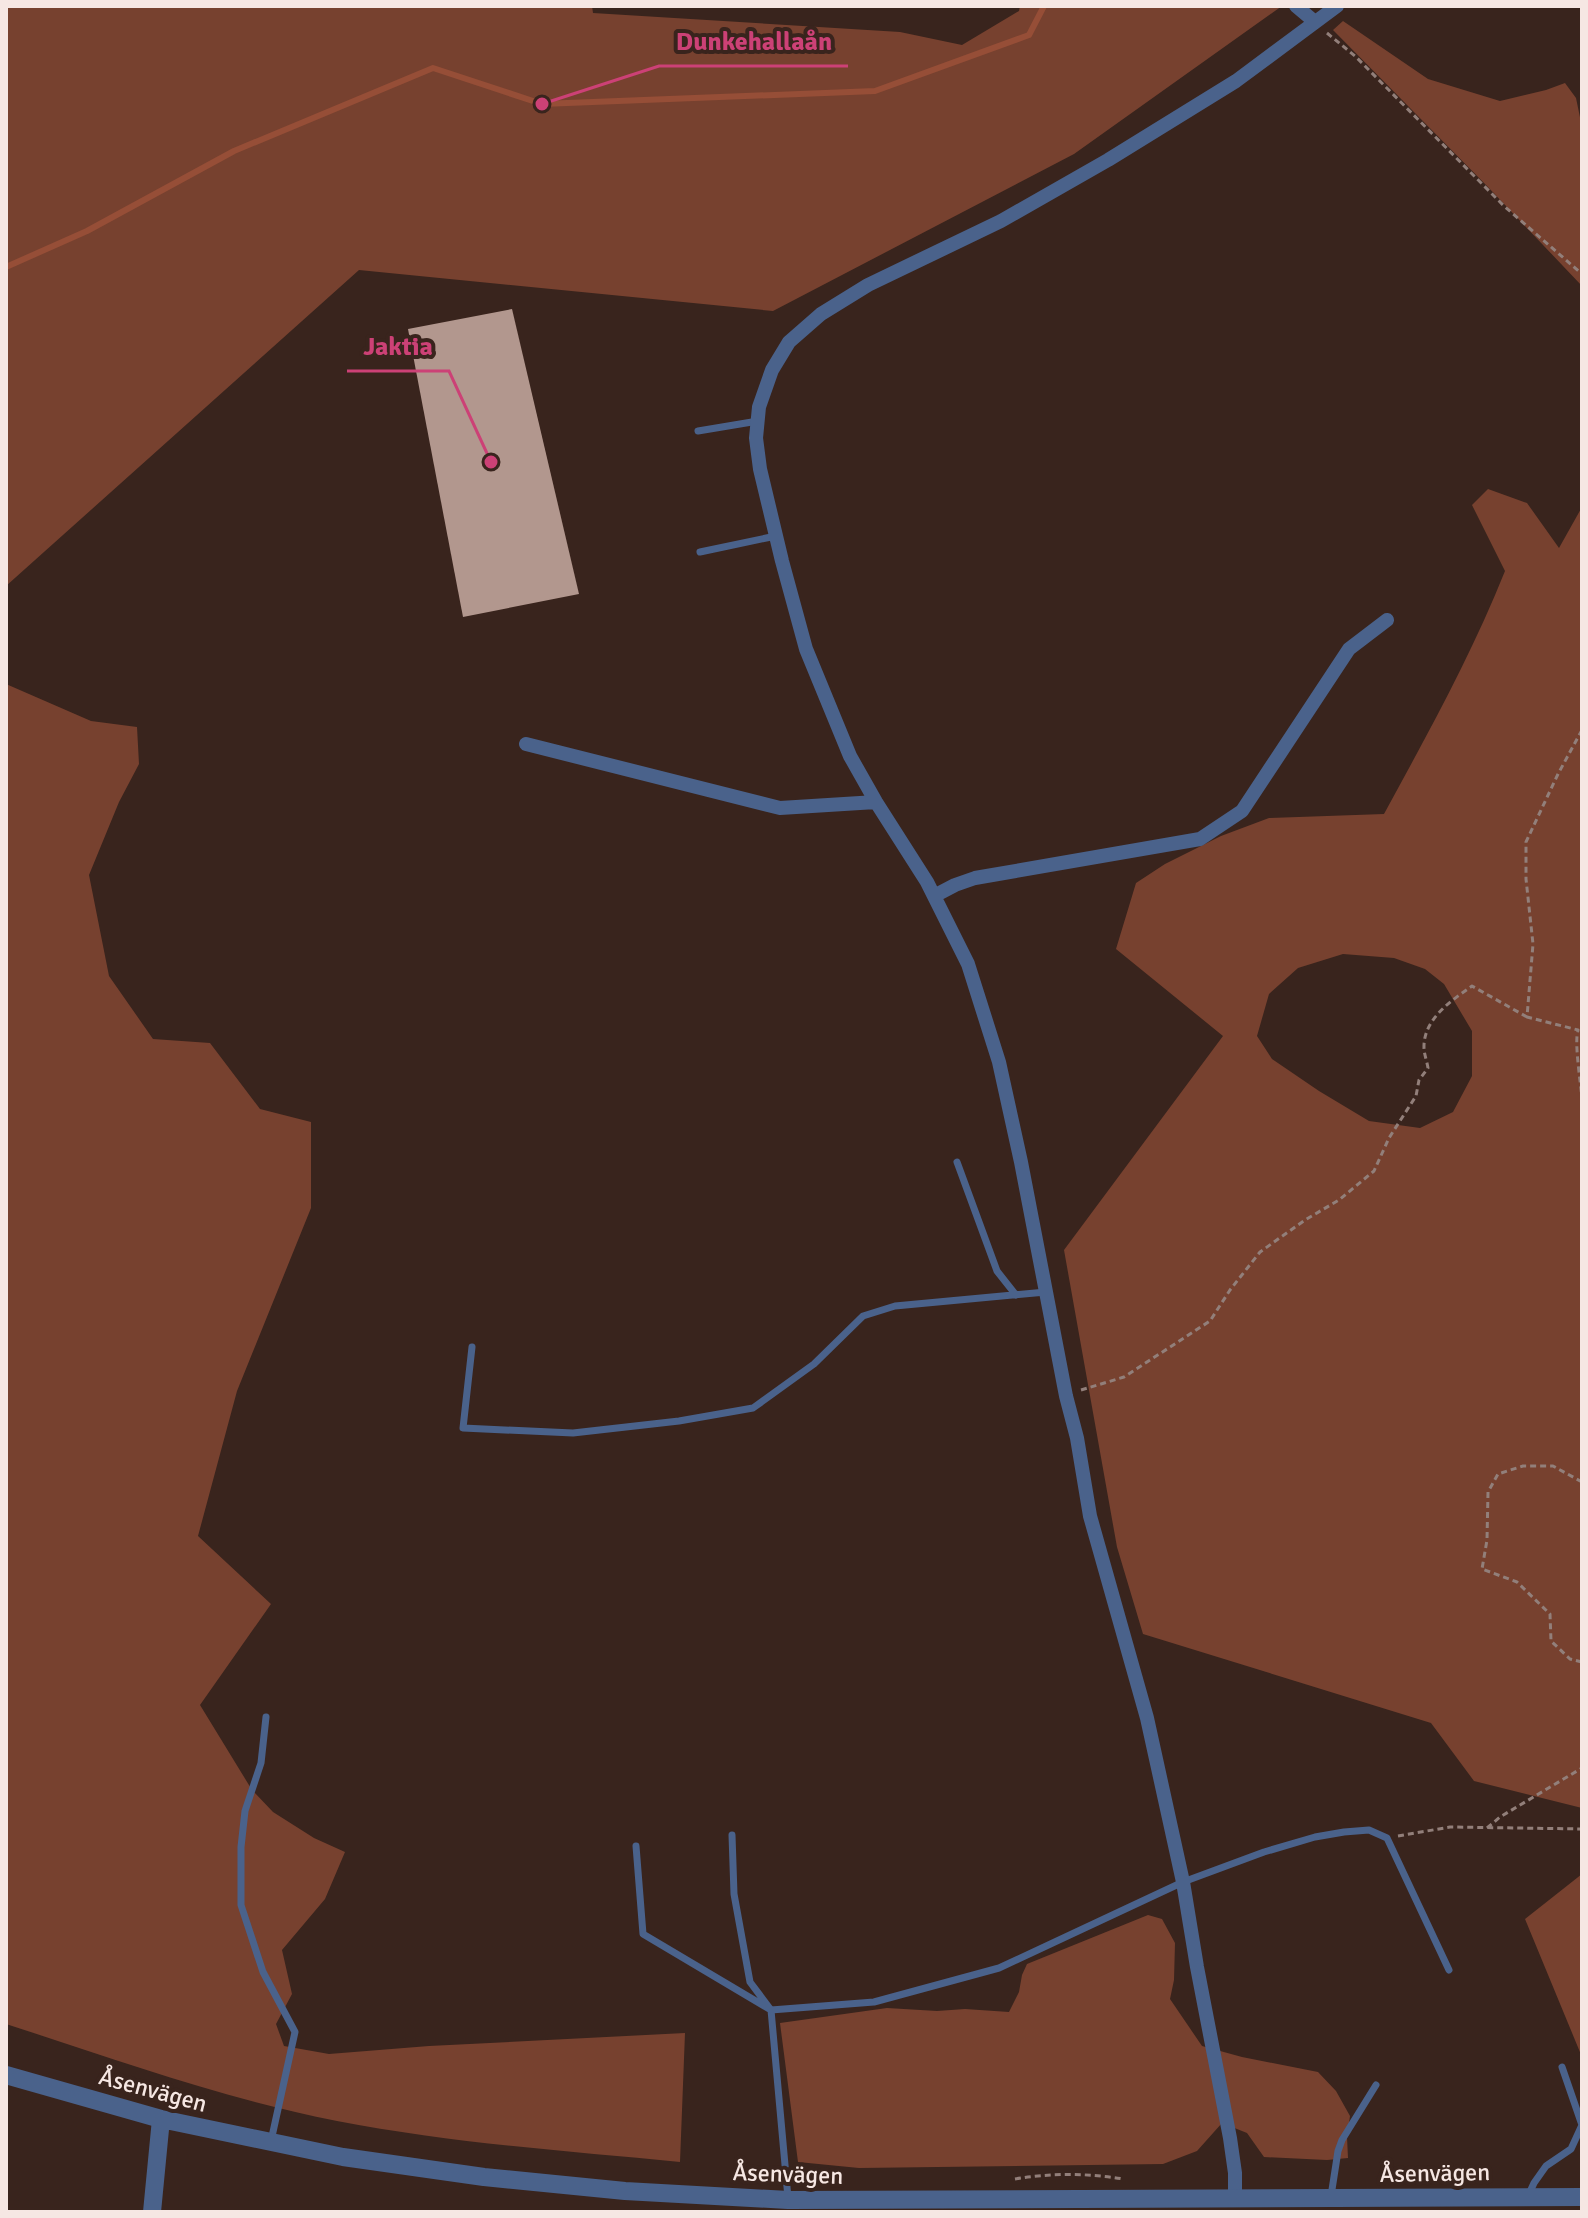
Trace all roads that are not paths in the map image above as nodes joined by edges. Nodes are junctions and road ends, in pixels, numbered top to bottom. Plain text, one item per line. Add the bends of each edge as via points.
1 (1296, 6) edge
2 (1337, 6) edge
3 (1315, 22) junction
4 (758, 421) junction
5 (698, 431) dead end
6 (776, 536) junction
7 (700, 552) dead end
8 (1387, 620) dead end
9 (526, 744) dead end
10 (876, 802) junction
11 (934, 896) junction
12 (957, 1162) dead end
13 (1046, 1292) junction
14 (1016, 1295) junction
15 (472, 1347) dead end
16 (266, 1717) dead end
17 (732, 1835) dead end
18 (636, 1846) dead end
19 (1183, 1882) junction
20 (1449, 1970) dead end
21 (771, 2010) junction
22 (1562, 2067) dead end
23 (6, 2075) edge
24 (1376, 2085) dead end
25 (161, 2119) junction
26 (271, 2144) junction
27 (1528, 2196) junction
28 (1331, 2198) junction
29 (1581, 2198) edge
30 (1235, 2199) junction
31 (788, 2200) junction
32 (152, 2212) edge

1 - 3 street
2 - 3 street
3 - 4 street via 1236,81 1108,160 821,314 789,342 772,370
4 - 5 lane
4 - 6 street via 760,469
6 - 7 lane
6 - 10 street via 806,649 850,756
8 - 11 street via 1349,649 1242,811 1200,839 975,878
9 - 10 street via 780,808
10 - 11 street
11 - 13 street via 968,964 999,1062
12 - 14 lane via 997,1271
13 - 14 lane
13 - 19 street via 1090,1516 1147,1718
14 - 15 lane via 895,1306 863,1316 814,1364 753,1408 573,1433 463,1428
16 - 26 lane via 261,1763 245,1811 241,1905 263,1972 295,2032
17 - 21 lane via 734,1894 750,1982
18 - 21 lane via 643,1934
19 - 20 lane via 1315,1837 1369,1830 1387,1838
19 - 21 lane via 999,1968 874,2002
19 - 30 street via 1230,2138
21 - 31 lane
22 - 27 lane via 1582,2125 1571,2149 1546,2166
23 - 25 street, Åsenvägen
24 - 28 lane via 1342,2140
25 - 26 street, Åsenvägen
25 - 32 street
26 - 31 street, Åsenvägen via 484,2177
27 - 28 street, Åsenvägen
27 - 29 street, Åsenvägen
28 - 30 street, Åsenvägen
30 - 31 street, Åsenvägen

